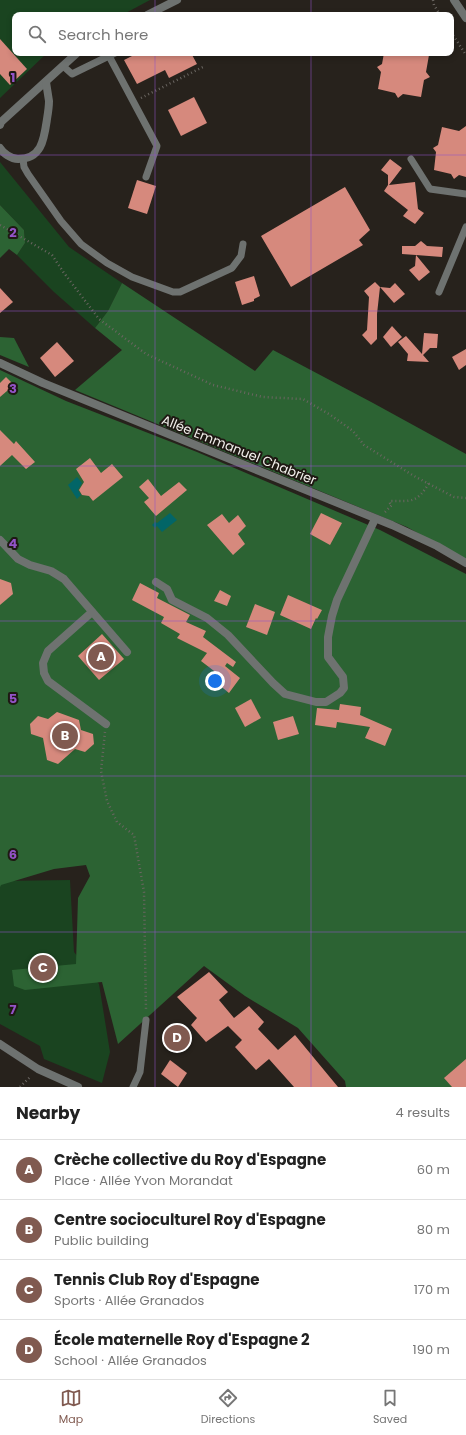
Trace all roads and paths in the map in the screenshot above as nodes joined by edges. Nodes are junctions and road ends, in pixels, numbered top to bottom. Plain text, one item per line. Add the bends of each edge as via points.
1 (177, 0) edge
2 (433, 0) edge
3 (454, 0) edge
4 (153, 12) edge
5 (438, 12) edge
6 (466, 18) edge
7 (454, 37) edge
8 (466, 55) edge
9 (74, 56) edge
10 (110, 56) edge
11 (112, 56) edge
12 (63, 66) junction
13 (205, 66) dead end
14 (46, 82) junction
15 (134, 102) junction
16 (0, 125) edge
17 (0, 148) edge
18 (23, 159) junction
19 (411, 159) dead end
20 (146, 177) dead end
21 (466, 194) edge
22 (0, 225) edge
23 (466, 227) edge
24 (243, 244) dead end
25 (439, 292) dead end
26 (0, 363) edge
27 (429, 483) junction
28 (466, 498) edge
29 (383, 514) dead end
30 (375, 519) junction
31 (0, 540) edge
32 (466, 563) edge
33 (156, 582) dead end
34 (92, 612) junction
35 (127, 652) dead end
36 (106, 724) joint
37 (146, 1020) joint
38 (0, 1044) edge
39 (30, 1077) dead end
40 (20, 1087) edge
41 (78, 1087) edge
42 (133, 1087) edge

1 - 4 street
2 - 5 path
3 - 6 street
7 - 8 path
9 - 12 street
10 - 12 lane via 72,74
11 - 15 lane
12 - 14 street
13 - 15 path
14 - 16 street
14 - 18 street via 49,102 45,134 41,147 34,155
15 - 20 lane via 157,146
17 - 18 street via 14,159
18 - 24 lane via 28,174 61,221 81,244 132,277 173,292 180,292 232,268 241,256
19 - 21 lane via 430,189
22 - 27 path via 52,255 99,319 146,354 213,385 263,396 303,399 353,431 364,445
23 - 25 lane
26 - 30 street, Allée Emmanuel Chabrier
27 - 28 path via 454,497
27 - 29 path via 422,495 416,499 390,501 392,505
30 - 32 street, Allée Emmanuel Chabrier via 437,546
30 - 33 street via 332,616 328,657 344,677 344,688 326,702 285,694 228,635 207,618 172,600 167,590
31 - 34 street via 18,559 51,571 64,579
34 - 35 street
34 - 36 street via 48,651 43,663 44,673 48,681
36 - 37 path via 101,771 107,801 117,822 134,835 144,892
37 - 42 lane via 140,1072
38 - 41 street via 38,1069
39 - 40 path

